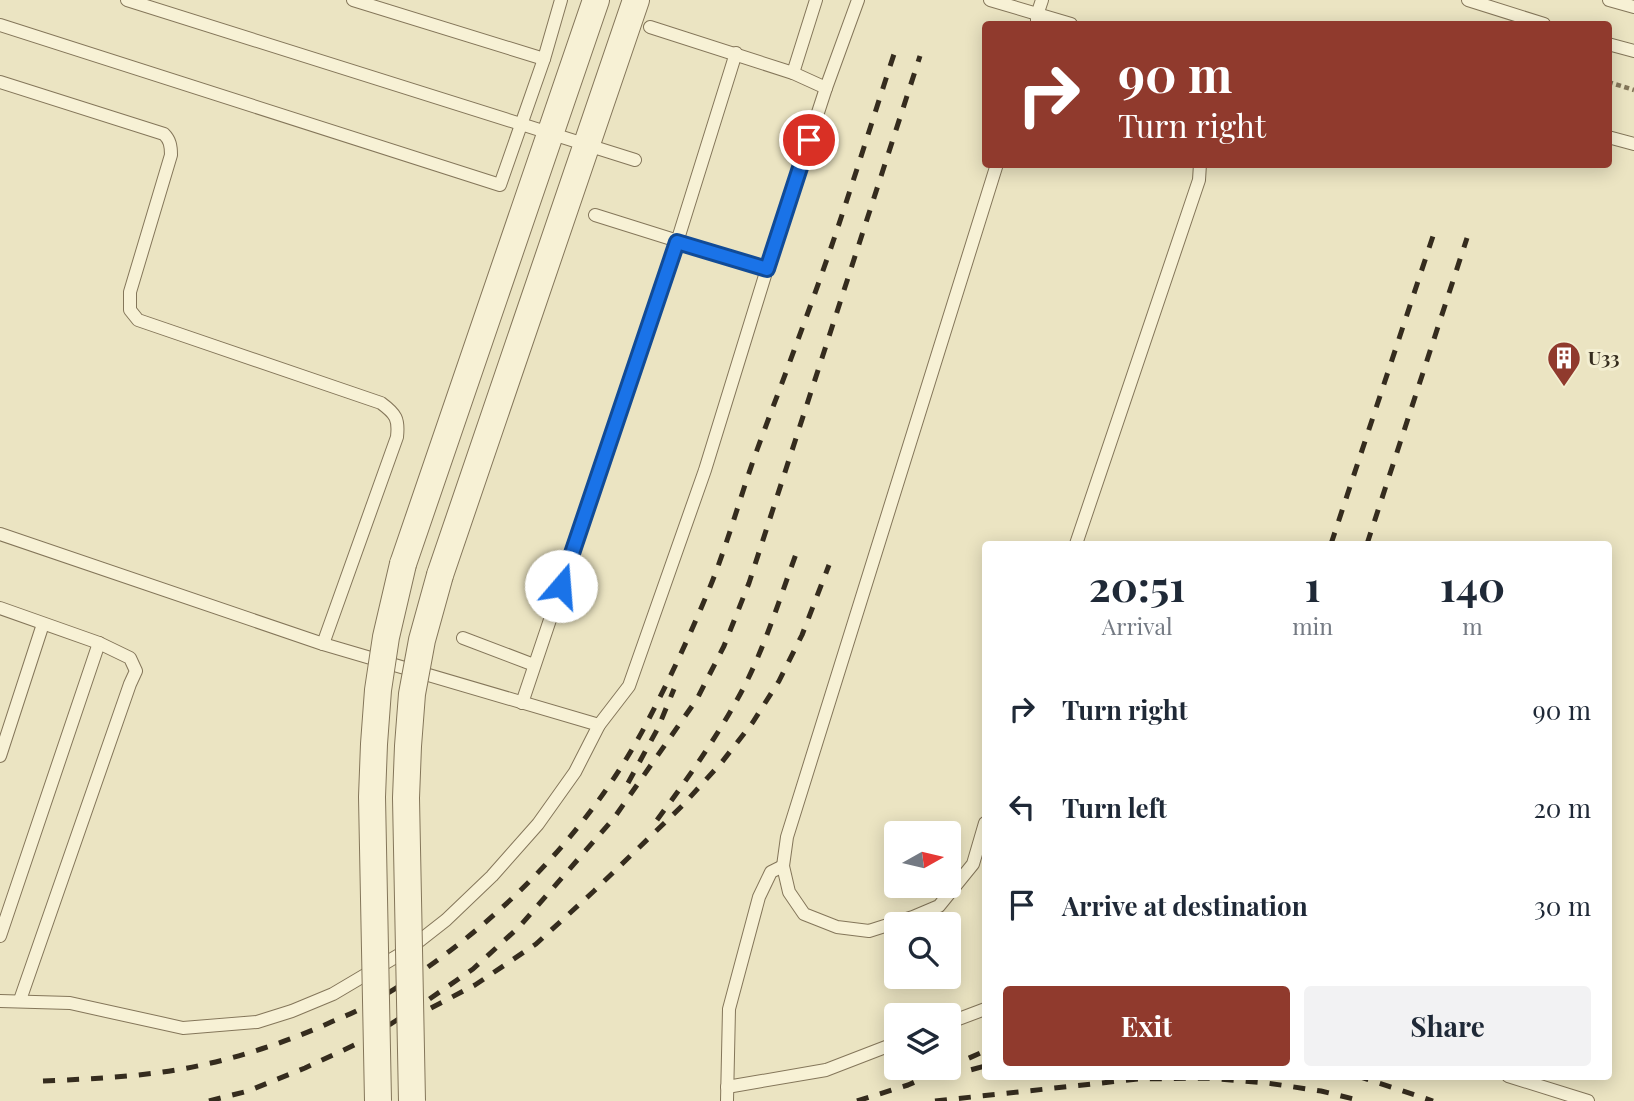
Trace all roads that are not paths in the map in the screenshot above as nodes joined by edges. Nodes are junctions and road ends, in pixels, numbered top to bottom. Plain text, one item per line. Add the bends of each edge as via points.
1 (127, 0) edge
2 (353, 0) edge
3 (561, 0) edge
4 (596, 0) edge
5 (636, 0) edge
6 (817, 0) edge
7 (858, 0) edge
8 (990, 0) edge
9 (1042, 0) edge
10 (1468, 0) edge
11 (1609, 0) edge
12 (1634, 7) edge
13 (1037, 20) edge
14 (1534, 21) edge
15 (0, 25) edge
16 (650, 27) dead end
17 (1612, 45) edge
18 (1634, 51) edge
19 (736, 53) junction
20 (544, 58) junction
21 (793, 73) junction
22 (0, 82) edge
23 (826, 88) junction
24 (522, 124) junction
25 (550, 134) junction
26 (1612, 138) edge
27 (1634, 144) edge
28 (587, 145) junction
29 (635, 160) dead end
30 (996, 168) edge
31 (1200, 168) edge
32 (595, 215) dead end
33 (677, 242) junction
34 (767, 269) junction
35 (0, 534) edge
36 (1077, 541) edge
37 (0, 608) edge
38 (43, 624) junction
39 (463, 638) dead end
40 (99, 643) junction
41 (323, 644) junction
42 (534, 665) junction
43 (522, 703) junction
44 (599, 725) junction
45 (0, 756) edge
46 (982, 833) edge
47 (783, 866) junction
48 (0, 936) edge
49 (0, 1000) edge
50 (20, 1000) junction
51 (982, 1010) edge
52 (961, 1018) edge
53 (884, 1048) edge
54 (1521, 1080) edge
55 (727, 1087) junction
56 (378, 1101) edge
57 (412, 1101) edge
58 (727, 1101) edge
59 (1588, 1101) edge

1 - 24 lane
2 - 20 lane
3 - 20 lane
4 - 25 street
5 - 28 street
6 - 21 lane
7 - 23 lane
8 - 13 lane
9 - 13 lane
10 - 14 lane
11 - 12 lane
15 - 24 lane via 500,185
16 - 19 lane
17 - 18 lane
19 - 21 lane
19 - 33 lane
20 - 24 lane
21 - 23 lane
22 - 41 lane via 169,139 171,155 130,292 130,310 138,320 382,403 393,412 399,425 397,437
23 - 34 lane
24 - 25 lane
25 - 28 lane
25 - 56 street, bridge via 403,564 386,637 372,797
26 - 27 lane
28 - 29 lane
28 - 57 street, bridge via 440,575 412,694 406,797
30 - 47 lane via 787,837
31 - 36 lane
32 - 33 lane
33 - 34 lane
33 - 42 lane
34 - 44 lane via 705,470 629,686
35 - 41 lane
37 - 38 lane
38 - 40 lane
38 - 45 lane
39 - 42 lane
40 - 48 lane
40 - 50 lane via 130,658 135,671
41 - 43 lane
42 - 43 lane
43 - 44 lane
44 - 50 lane via 575,772 538,824 492,876 409,949 333,994 257,1022 183,1028 70,1003
46 - 47 lane via 973,864 939,906 869,931 837,927 804,914 789,892
47 - 55 lane via 771,872 759,897 729,1009
49 - 50 lane
51 - 52 lane
53 - 55 lane via 826,1070
54 - 59 lane
55 - 58 lane

